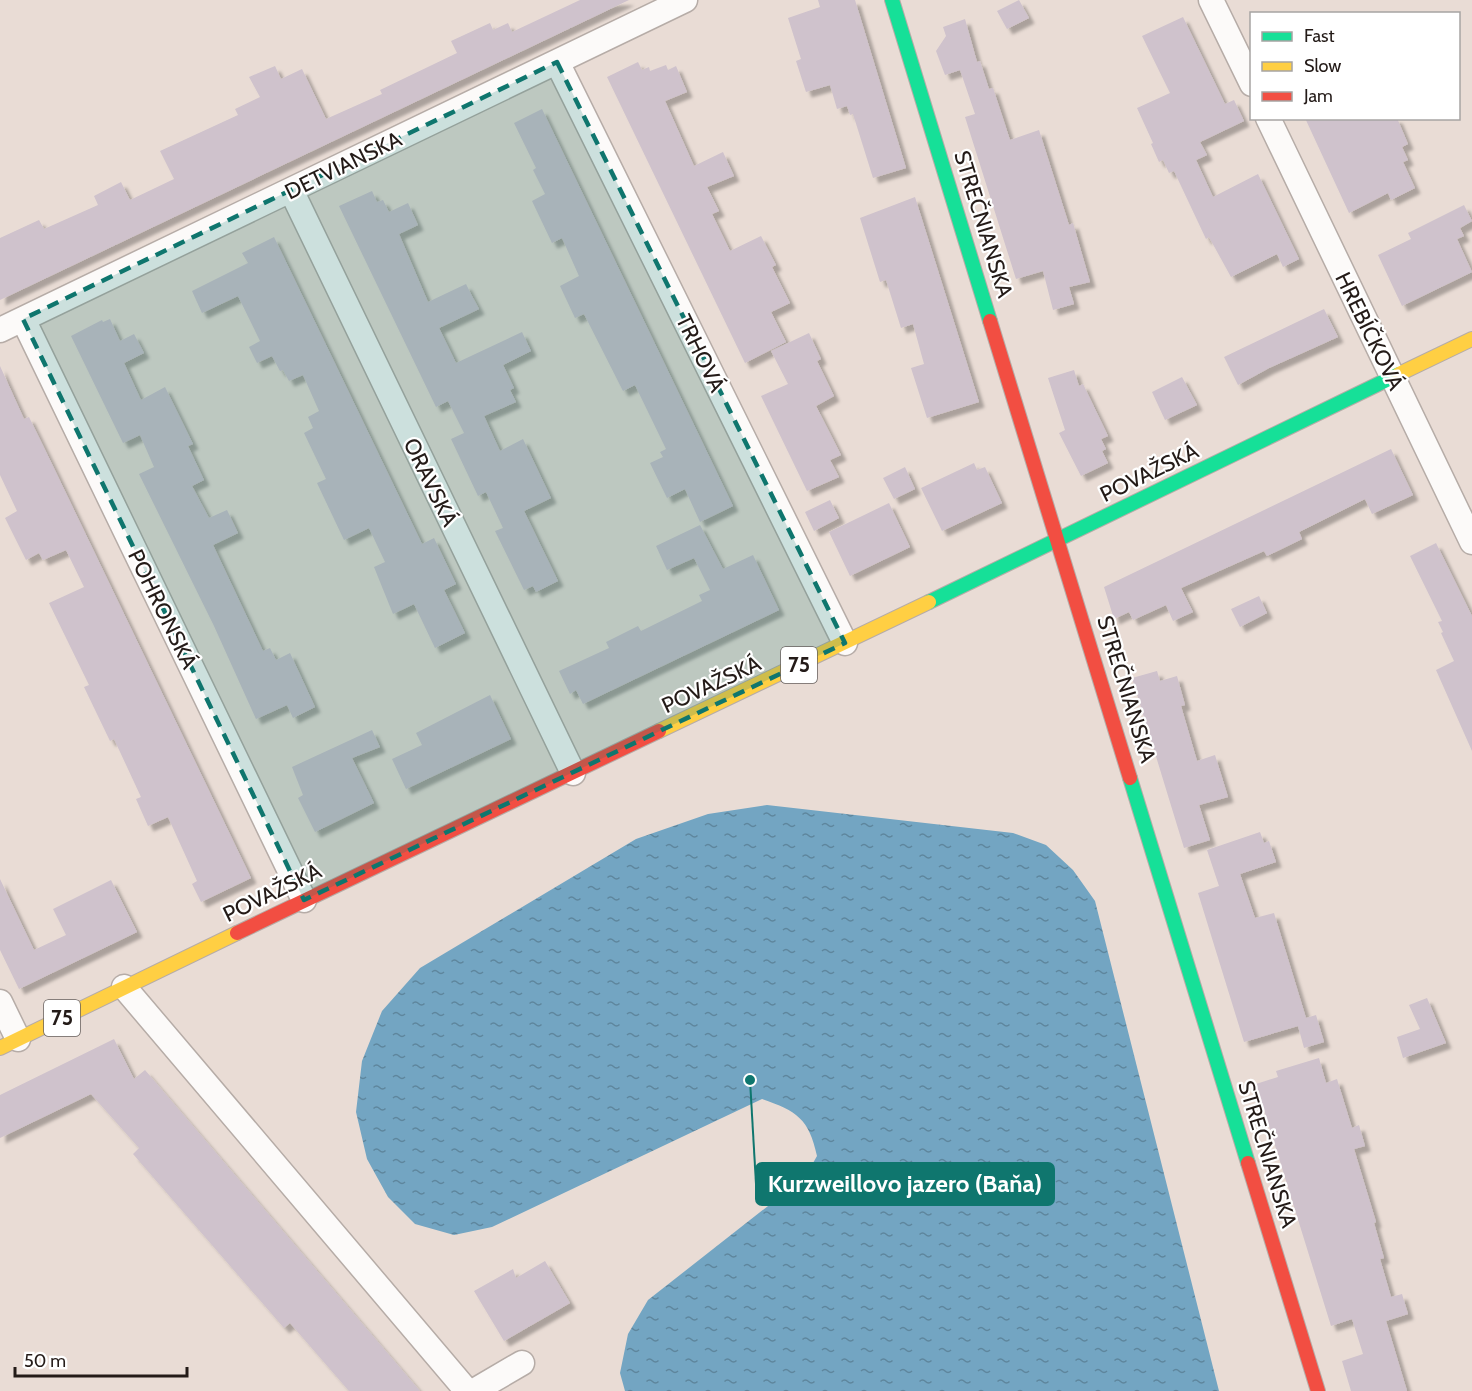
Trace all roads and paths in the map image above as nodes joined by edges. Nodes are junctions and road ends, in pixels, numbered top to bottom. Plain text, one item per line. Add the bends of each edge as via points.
1 (685, 0) edge
2 (892, 0) edge
3 (1211, 0) edge
4 (557, 62) junction
5 (1250, 82) edge
6 (1269, 120) edge
7 (291, 190) junction
8 (23, 319) junction
9 (0, 330) edge
10 (1472, 339) edge
11 (1392, 377) junction
12 (1060, 539) junction
13 (1472, 542) edge
14 (845, 644) junction
15 (573, 773) junction
16 (304, 900) junction
17 (124, 987) junction
18 (0, 1002) edge
19 (9, 1044) edge
20 (522, 1364) dead end
21 (466, 1391) edge
22 (474, 1391) edge
23 (1318, 1391) edge

1 - 4 street, DETVIANSKA
2 - 12 main road, STREČNIANSKA
3 - 5 street
4 - 7 street, DETVIANSKA
4 - 14 street, TRHOVÁ
6 - 11 street, HREBÍČKOVÁ
7 - 8 street, DETVIANSKA
7 - 15 street, ORAVSKÁ
8 - 9 street, DETVIANSKA
8 - 16 street, POHRONSKÁ
10 - 11 main road, POVAŽSKÁ / 75
11 - 12 main road, POVAŽSKÁ / 75
11 - 13 street, HREBÍČKOVÁ
12 - 14 main road, POVAŽSKÁ / 75
12 - 23 main road, STREČNIANSKA
14 - 15 main road, POVAŽSKÁ / 75
15 - 16 main road, POVAŽSKÁ / 75
16 - 17 main road, POVAŽSKÁ / 75
17 - 19 main road, POVAŽSKÁ / 75
17 - 21 street
18 - 19 street
20 - 22 street

